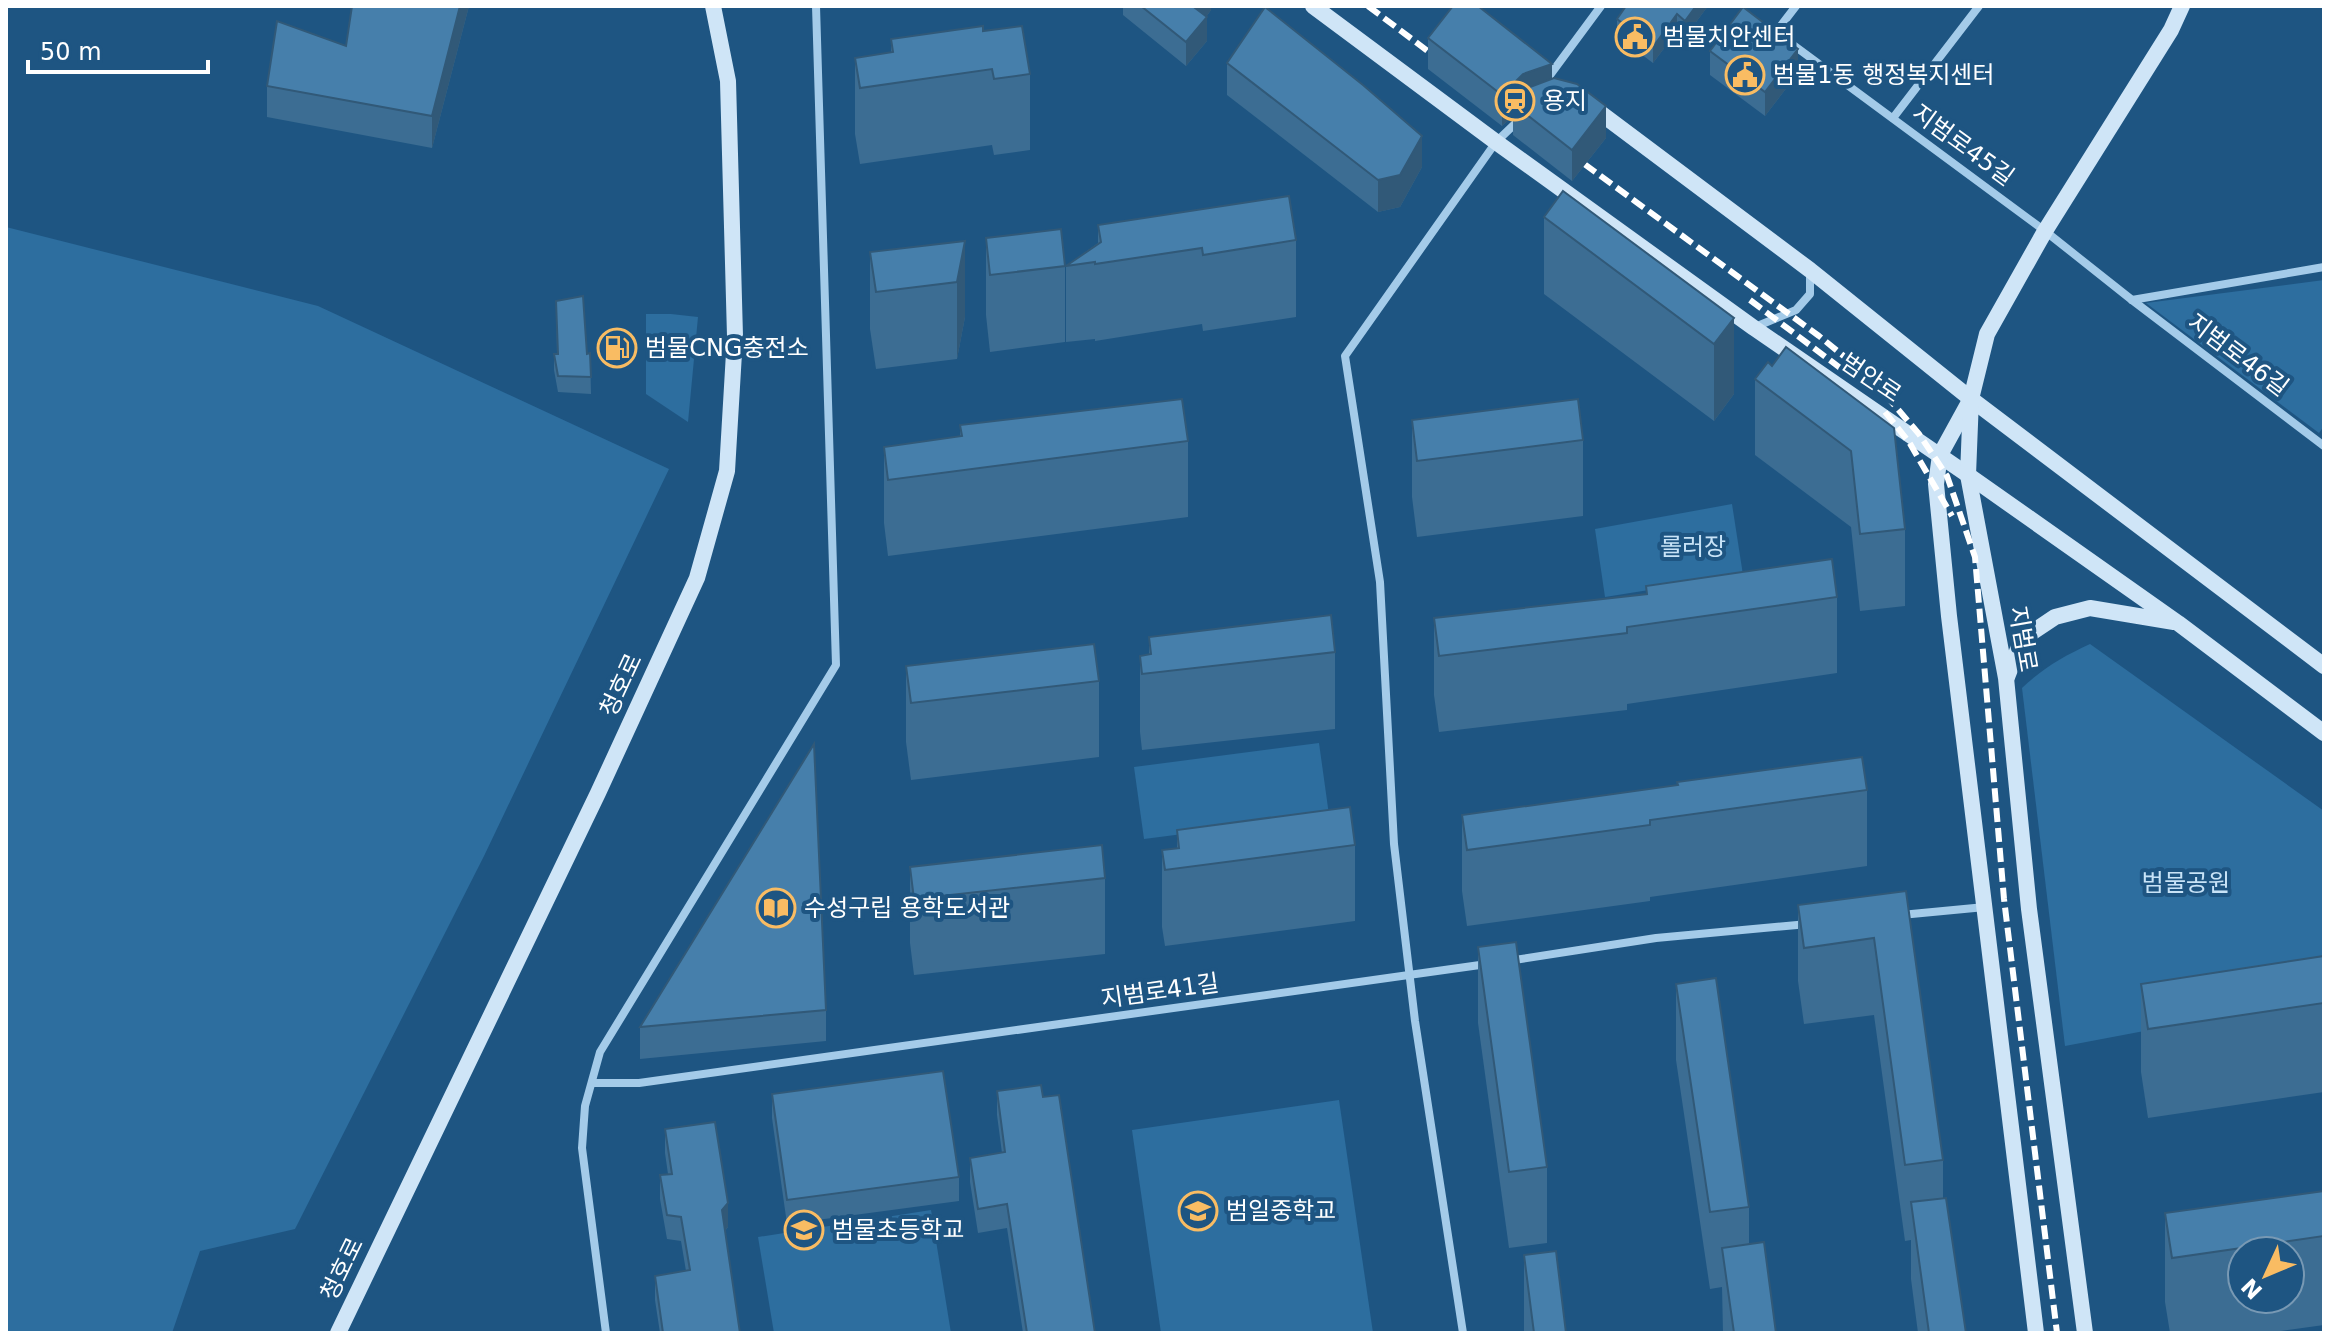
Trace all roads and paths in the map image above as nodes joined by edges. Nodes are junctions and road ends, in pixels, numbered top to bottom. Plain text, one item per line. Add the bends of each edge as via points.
1 (713, 6) edge
2 (816, 6) edge
3 (1313, 6) edge
4 (1601, 6) edge
5 (1796, 6) edge
6 (1979, 6) edge
7 (2182, 6) edge
8 (1764, 24) edge
9 (1776, 32) junction
10 (1561, 86) joint
11 (1526, 112) edge
12 (1893, 118) junction
13 (1496, 142) junction
14 (2045, 231) junction
15 (2324, 267) edge
16 (1810, 270) junction
17 (2132, 300) junction
18 (1754, 328) junction
19 (1971, 399) junction
20 (2322, 441) edge
21 (1940, 455) junction
22 (1968, 475) junction
23 (2178, 623) junction
24 (2324, 666) edge
25 (2006, 678) junction
26 (2324, 733) edge
27 (1985, 907) junction
28 (1891, 916) edge
29 (1813, 923) edge
30 (1410, 976) junction
31 (592, 1083) junction
32 (338, 1333) edge
33 (606, 1333) edge
34 (1463, 1333) edge
35 (2036, 1333) edge
36 (2085, 1333) edge

1 - 32 main road, 청호로 via 728,81 735,336 727,471 690,593
2 - 31 street via 836,665 600,1052
3 - 13 main road, 범안로
4 - 10 street
5 - 9 street
6 - 12 street
7 - 14 main road, 지범로
8 - 9 street, 지범로45길
9 - 12 street, 지범로45길
10 - 16 main road
11 - 13 street
12 - 14 street, 지범로45길
13 - 18 main road, 범안로
13 - 30 street via 1345,356 1380,582 1394,844
14 - 17 street, 지범로46길
14 - 19 main road, 지범로 via 1987,334
15 - 17 street, 지범로46길
16 - 18 street via 1810,294 1796,310
16 - 19 main road
17 - 20 street, 지범로46길
18 - 21 main road, 범안로
19 - 21 main road
19 - 22 main road, 지범로
19 - 24 main road
21 - 22 main road, 범안로
21 - 27 main road via 1936,484 1947,601
22 - 23 main road, 범안로
22 - 25 main road, 지범로
23 - 25 main road via 2090,608 2055,617 2022,639
23 - 26 main road, 범안로
25 - 36 main road, 지범로 via 2029,909
27 - 28 street
27 - 35 main road
29 - 30 street, 지범로41길 via 1656,938
30 - 31 street, 지범로41길 via 639,1083
30 - 34 street
31 - 33 street via 582,1148

